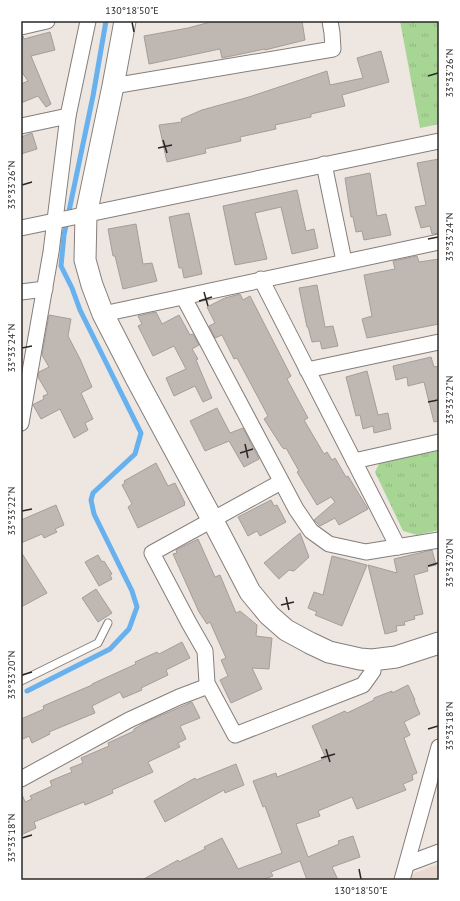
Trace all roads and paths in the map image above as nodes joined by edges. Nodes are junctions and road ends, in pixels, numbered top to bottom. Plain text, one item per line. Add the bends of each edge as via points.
1 (47, 21) edge
2 (88, 21) edge
3 (125, 21) edge
4 (330, 21) edge
5 (21, 27) edge
6 (113, 86) junction
7 (68, 116) junction
8 (21, 126) edge
9 (439, 141) edge
10 (324, 164) junction
11 (86, 214) junction
12 (55, 220) junction
13 (21, 228) edge
14 (439, 242) edge
15 (344, 261) junction
16 (261, 279) junction
17 (45, 289) junction
18 (21, 292) edge
19 (184, 298) junction
20 (103, 314) junction
21 (439, 342) edge
22 (306, 370) junction
23 (21, 423) edge
24 (439, 442) edge
25 (354, 461) junction
26 (281, 482) junction
27 (212, 518) junction
28 (439, 540) edge
29 (398, 547) junction
30 (108, 623) dead end
31 (439, 643) edge
32 (372, 660) junction
33 (21, 681) edge
34 (208, 686) junction
35 (439, 747) edge
36 (21, 779) edge
37 (439, 852) edge
38 (407, 864) junction
39 (402, 880) edge

1 - 5 street
2 - 7 street
3 - 6 street
4 - 6 street via 333,50
6 - 11 street
7 - 8 street
7 - 12 street
9 - 10 street
10 - 11 street
10 - 15 street
11 - 12 street
11 - 20 street via 85,260
12 - 13 street
12 - 17 street
14 - 15 street
15 - 16 street
16 - 19 street
16 - 22 street
17 - 18 street
17 - 23 street
19 - 20 street
19 - 26 street
20 - 27 street
21 - 22 street
22 - 25 street
24 - 25 street
25 - 29 street
26 - 27 street
26 - 29 street via 311,531 329,544 366,552
27 - 32 street via 250,592 286,630 329,652
27 - 34 street via 152,552 205,651
28 - 29 street
30 - 33 lane via 98,643
31 - 32 street via 396,657
32 - 34 street via 373,671 363,685 235,735
34 - 36 street via 129,720
35 - 38 street
37 - 38 street
38 - 39 street

